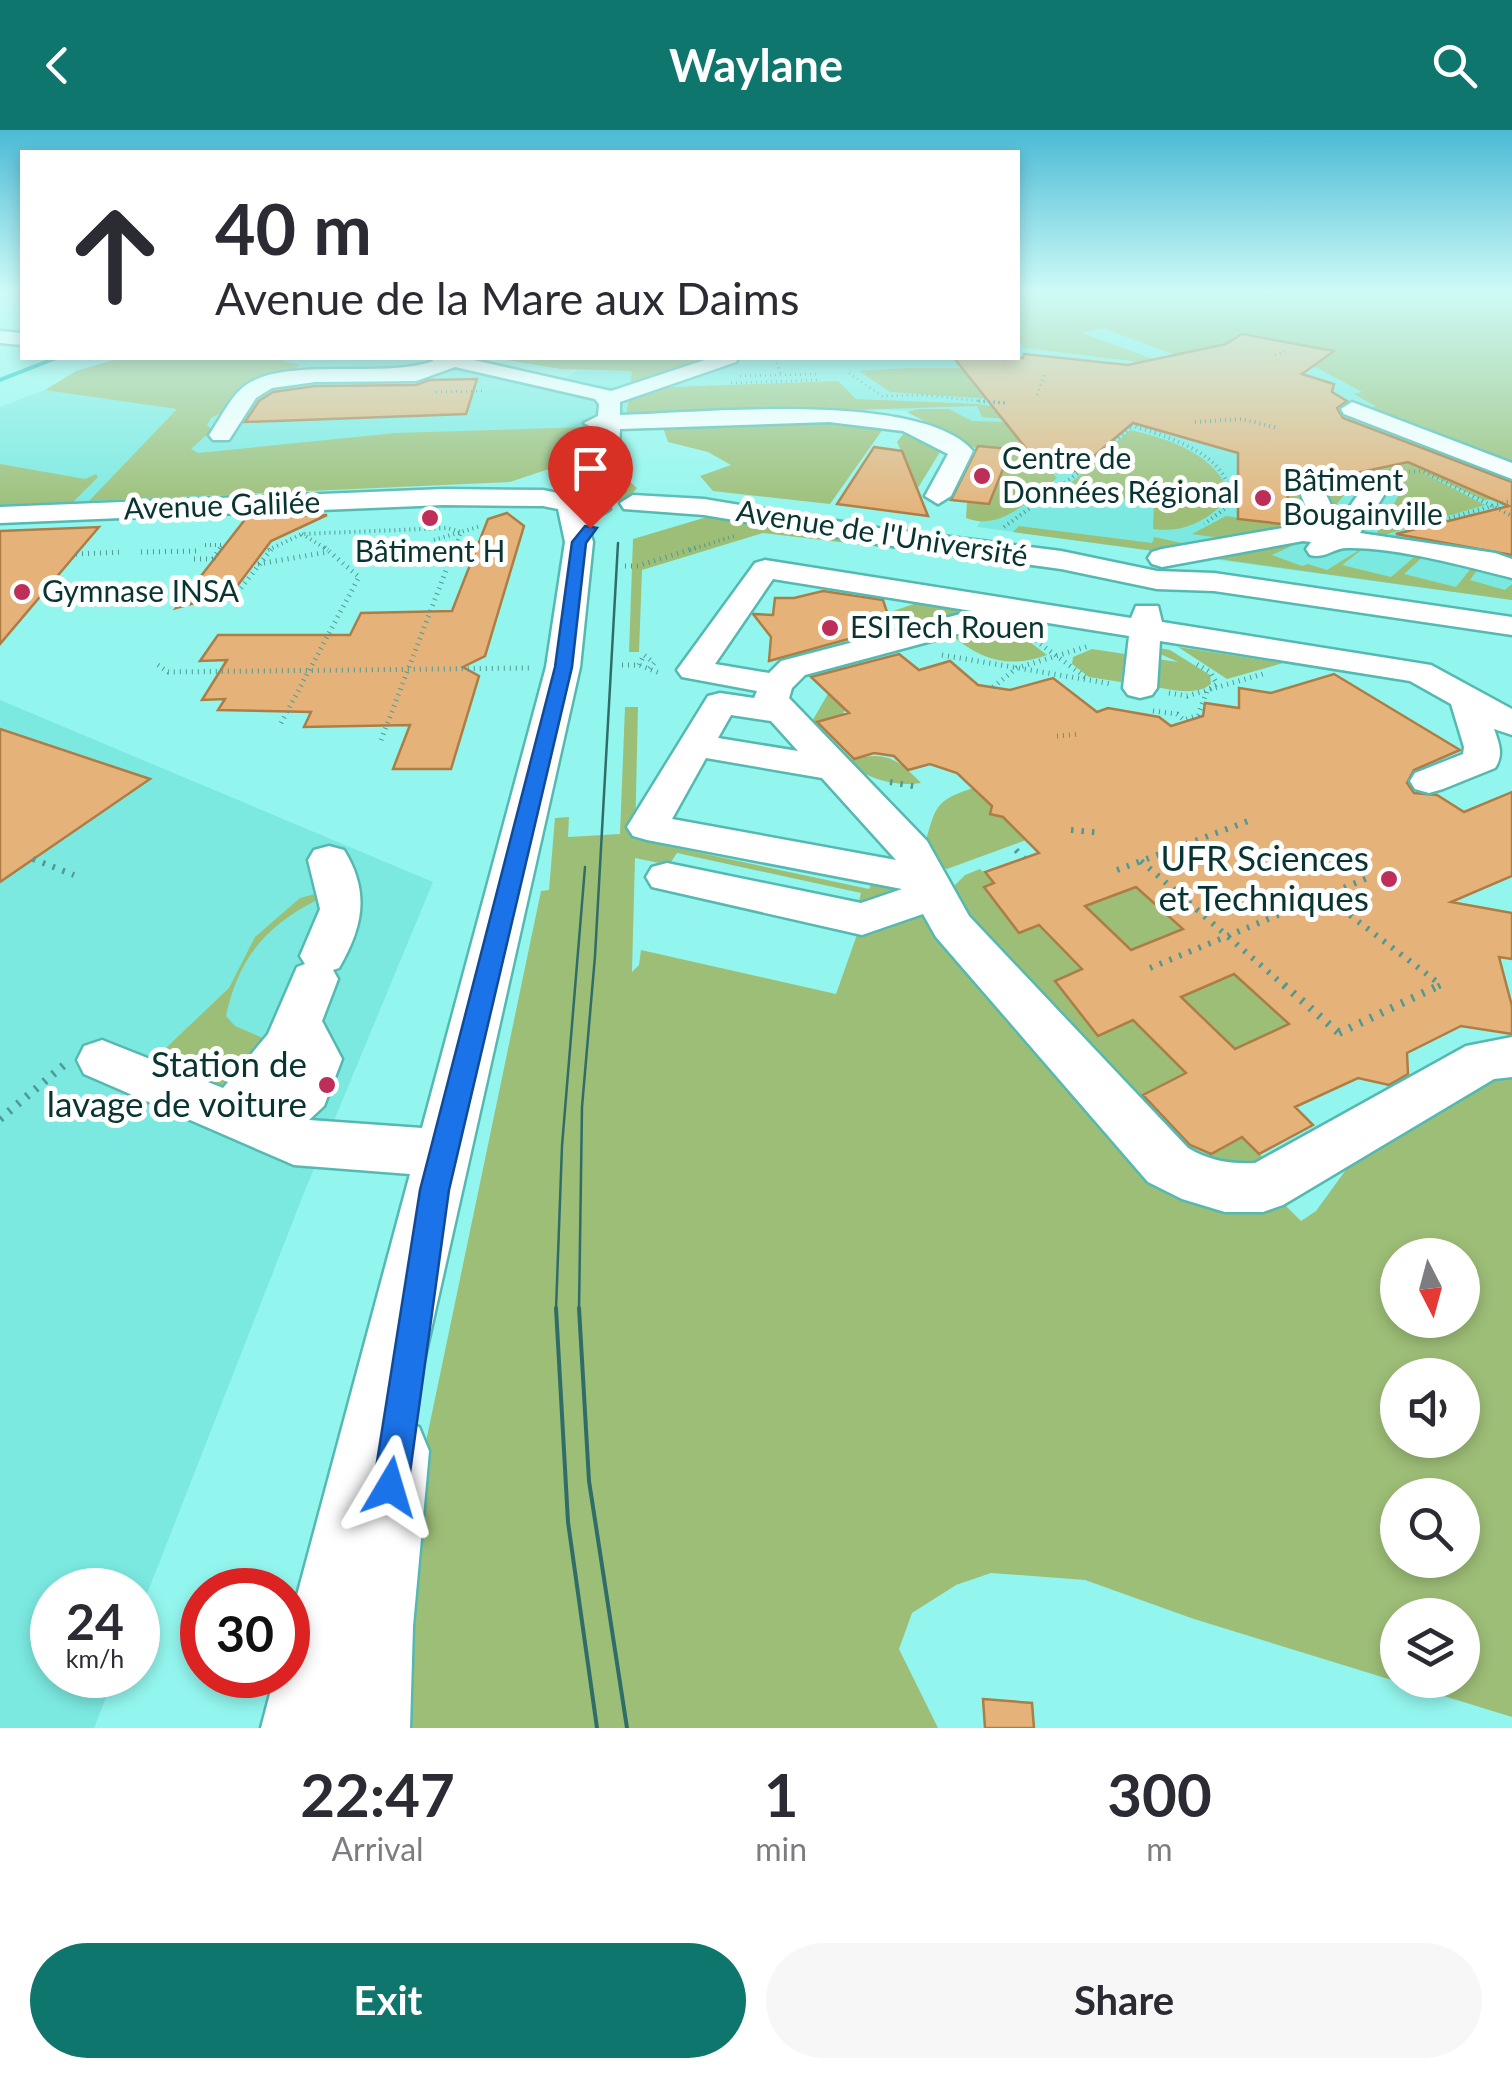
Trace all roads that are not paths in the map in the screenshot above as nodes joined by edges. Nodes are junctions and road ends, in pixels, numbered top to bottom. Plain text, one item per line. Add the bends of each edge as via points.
1 (439, 365) edge
2 (477, 365) edge
3 (709, 365) edge
4 (607, 398) junction
5 (1352, 409) dead end
6 (604, 430) junction
7 (221, 434) dead end
8 (1512, 472) edge
9 (1380, 481) road end
10 (1309, 483) dead end
11 (593, 493) junction
12 (938, 496) dead end
13 (0, 515) edge
14 (1338, 538) junction
15 (1300, 547) junction
16 (1452, 554) junction
17 (1156, 570) junction
18 (1506, 576) edge
19 (1429, 580) dead end
20 (1017, 619) junction
21 (1146, 621) junction
22 (1512, 626) edge
23 (778, 698) junction
24 (1139, 698) road end
25 (1466, 700) junction
26 (1512, 724) edge
27 (695, 745) junction
28 (832, 768) junction
29 (1429, 782) dead end
30 (329, 860) dead end
31 (666, 876) dead end
32 (931, 887) junction
33 (1512, 1057) edge
34 (102, 1060) dead end
35 (246, 1121) junction
36 (440, 1172) junction
37 (302, 1728) edge
38 (370, 1728) edge

1 - 7 street via 416,375 266,383 248,394
2 - 4 street
3 - 4 street
4 - 6 street
5 - 8 street
6 - 11 street
6 - 12 street via 829,415 893,421 961,451
9 - 14 street
10 - 15 street via 1322,513
11 - 13 street, Avenue Galilée
11 - 17 street, Avenue de l'Université
11 - 36 street via 563,667
14 - 15 street
14 - 16 street via 1377,553
15 - 17 street
16 - 18 street via 1485,558
16 - 19 street
17 - 21 street via 1163,613
17 - 22 street, Avenue de l'Université
20 - 21 street
20 - 23 street via 793,668
20 - 23 street via 765,569 694,670
21 - 24 street
21 - 25 street via 1419,672
23 - 27 street via 720,702
23 - 28 street
25 - 26 street
25 - 29 street via 1482,760
27 - 28 street
27 - 32 street via 647,827
28 - 32 street via 912,852
30 - 35 street via 342,910 312,985 317,1060 306,1091
31 - 32 street via 862,919
32 - 33 street via 952,926 1168,1164 1212,1186 1263,1187 1484,1060
34 - 35 street
35 - 36 street via 294,1142
36 - 37 street
36 - 38 street via 386,1518

